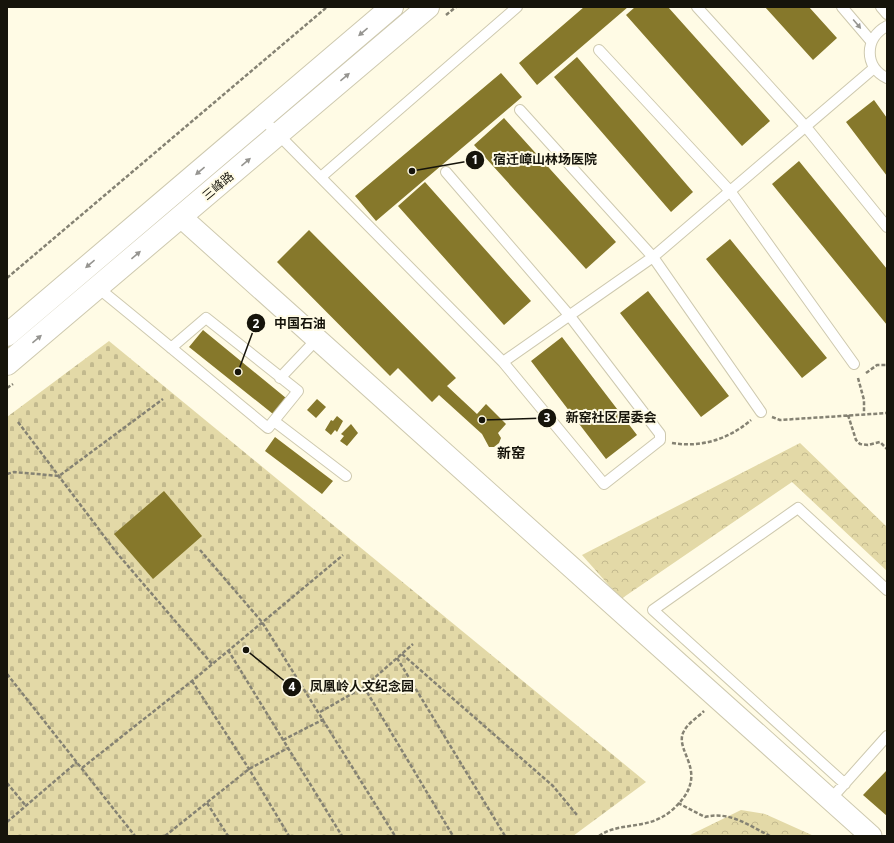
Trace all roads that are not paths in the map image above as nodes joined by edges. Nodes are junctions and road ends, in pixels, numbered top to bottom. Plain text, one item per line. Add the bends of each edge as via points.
1 (392, 7) edge
2 (428, 7) edge
3 (517, 7) edge
4 (698, 7) edge
5 (842, 7) edge
6 (881, 7) edge
7 (887, 14) edge
8 (887, 26) edge
9 (871, 41) junction
10 (599, 50) dead end
11 (874, 68) junction
12 (887, 78) edge
13 (520, 110) dead end
14 (262, 118) junction
15 (806, 127) junction
16 (278, 134) junction
17 (446, 172) dead end
18 (320, 177) junction
19 (730, 191) junction
20 (181, 217) junction
21 (887, 227) edge
22 (653, 257) junction
23 (97, 287) junction
24 (569, 315) junction
25 (7, 335) edge
26 (317, 339) junction
27 (171, 348) junction
28 (503, 362) junction
29 (7, 364) edge
30 (854, 364) road end
31 (280, 378) junction
32 (761, 412) road end
33 (274, 421) junction
34 (346, 476) dead end
35 (887, 590) edge
36 (887, 736) edge
37 (845, 784) junction
38 (830, 800) junction
39 (871, 836) edge

1 -> 14 main road, 三峰路
16 -> 2 main road, 三峰路
3 - 18 lane
4 - 15 lane
5 -> 9 lane
6 - 7 lane
8 - 9 lane
9 - 11 lane via 870,55
10 - 19 lane
11 - 12 lane
11 - 15 lane
13 - 22 lane
14 - 16 lane
14 -> 25 main road, 三峰路
15 - 19 lane
15 - 21 lane
16 - 18 lane
20 -> 16 main road, 三峰路
17 - 24 lane
18 - 28 lane
19 - 22 lane
19 - 30 lane
23 -> 20 main road, 三峰路
20 - 26 street
22 - 24 lane
22 - 32 lane
23 - 27 lane
29 -> 23 main road, 三峰路
24 - 28 lane
24 - 28 lane via 660,434 660,440 604,484
26 - 31 lane
26 - 38 street
27 - 31 lane via 206,318
27 - 33 lane via 268,428
31 - 33 lane via 298,391
33 - 34 lane
35 - 37 lane via 798,508 652,610
36 - 37 lane
37 - 38 lane
38 - 39 street

